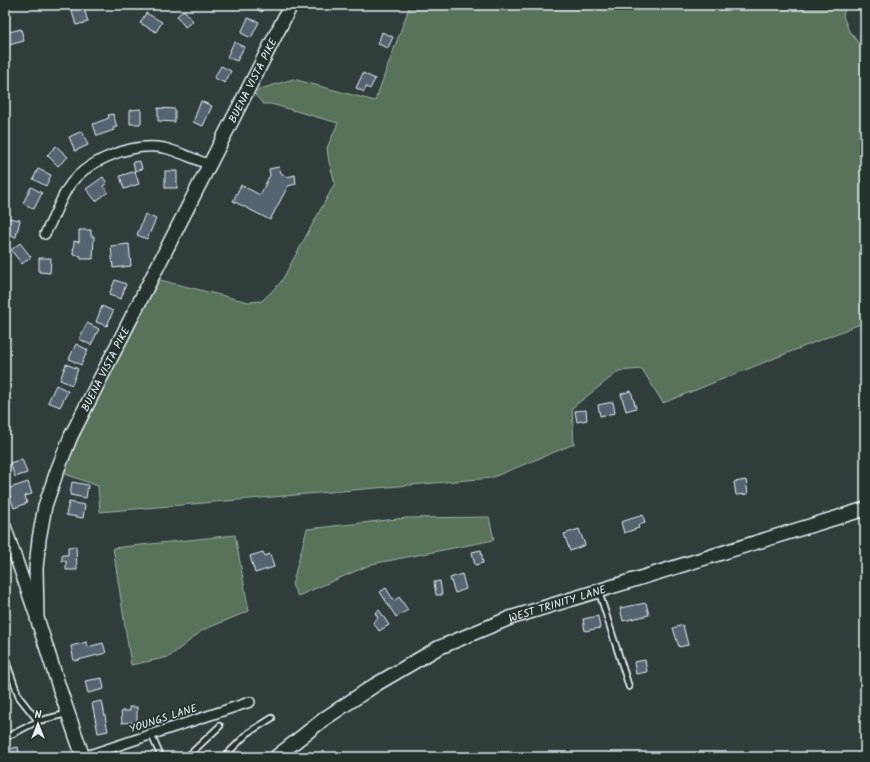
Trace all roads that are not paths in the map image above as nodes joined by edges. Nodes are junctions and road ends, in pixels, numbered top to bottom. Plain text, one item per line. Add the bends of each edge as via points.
1 (292, 5) edge
2 (210, 165) junction
3 (46, 234) dead end
4 (865, 509) edge
5 (5, 526) edge
6 (599, 591) junction
7 (37, 618) junction
8 (5, 658) edge
9 (629, 687) dead end
10 (250, 702) dead end
11 (68, 714) junction
12 (272, 718) dead end
13 (38, 720) junction
14 (220, 726) dead end
15 (151, 734) junction
16 (5, 738) edge
17 (83, 757) edge
18 (161, 757) edge
19 (187, 757) edge
20 (224, 757) edge
21 (276, 757) edge

1 - 2 main road, BUENA VISTA PIKE
2 - 3 street via 164,148 143,147 95,162 79,174 67,189
2 - 7 main road, BUENA VISTA PIKE via 71,436 57,471 45,506 39,538 36,568
4 - 6 main road, WEST TRINITY LANE
5 - 7 street
6 - 9 lane
6 - 21 main road, WEST TRINITY LANE via 510,618 438,648 374,685 324,719
7 - 11 main road, BUENA VISTA PIKE
8 - 13 lane via 18,697
10 - 15 street, YOUNGS LANE
11 - 13 lane
11 - 17 main road, BUENA VISTA PIKE
12 - 20 lane via 248,733
13 - 16 lane
14 - 19 lane
15 - 17 street, YOUNGS LANE
15 - 18 lane

